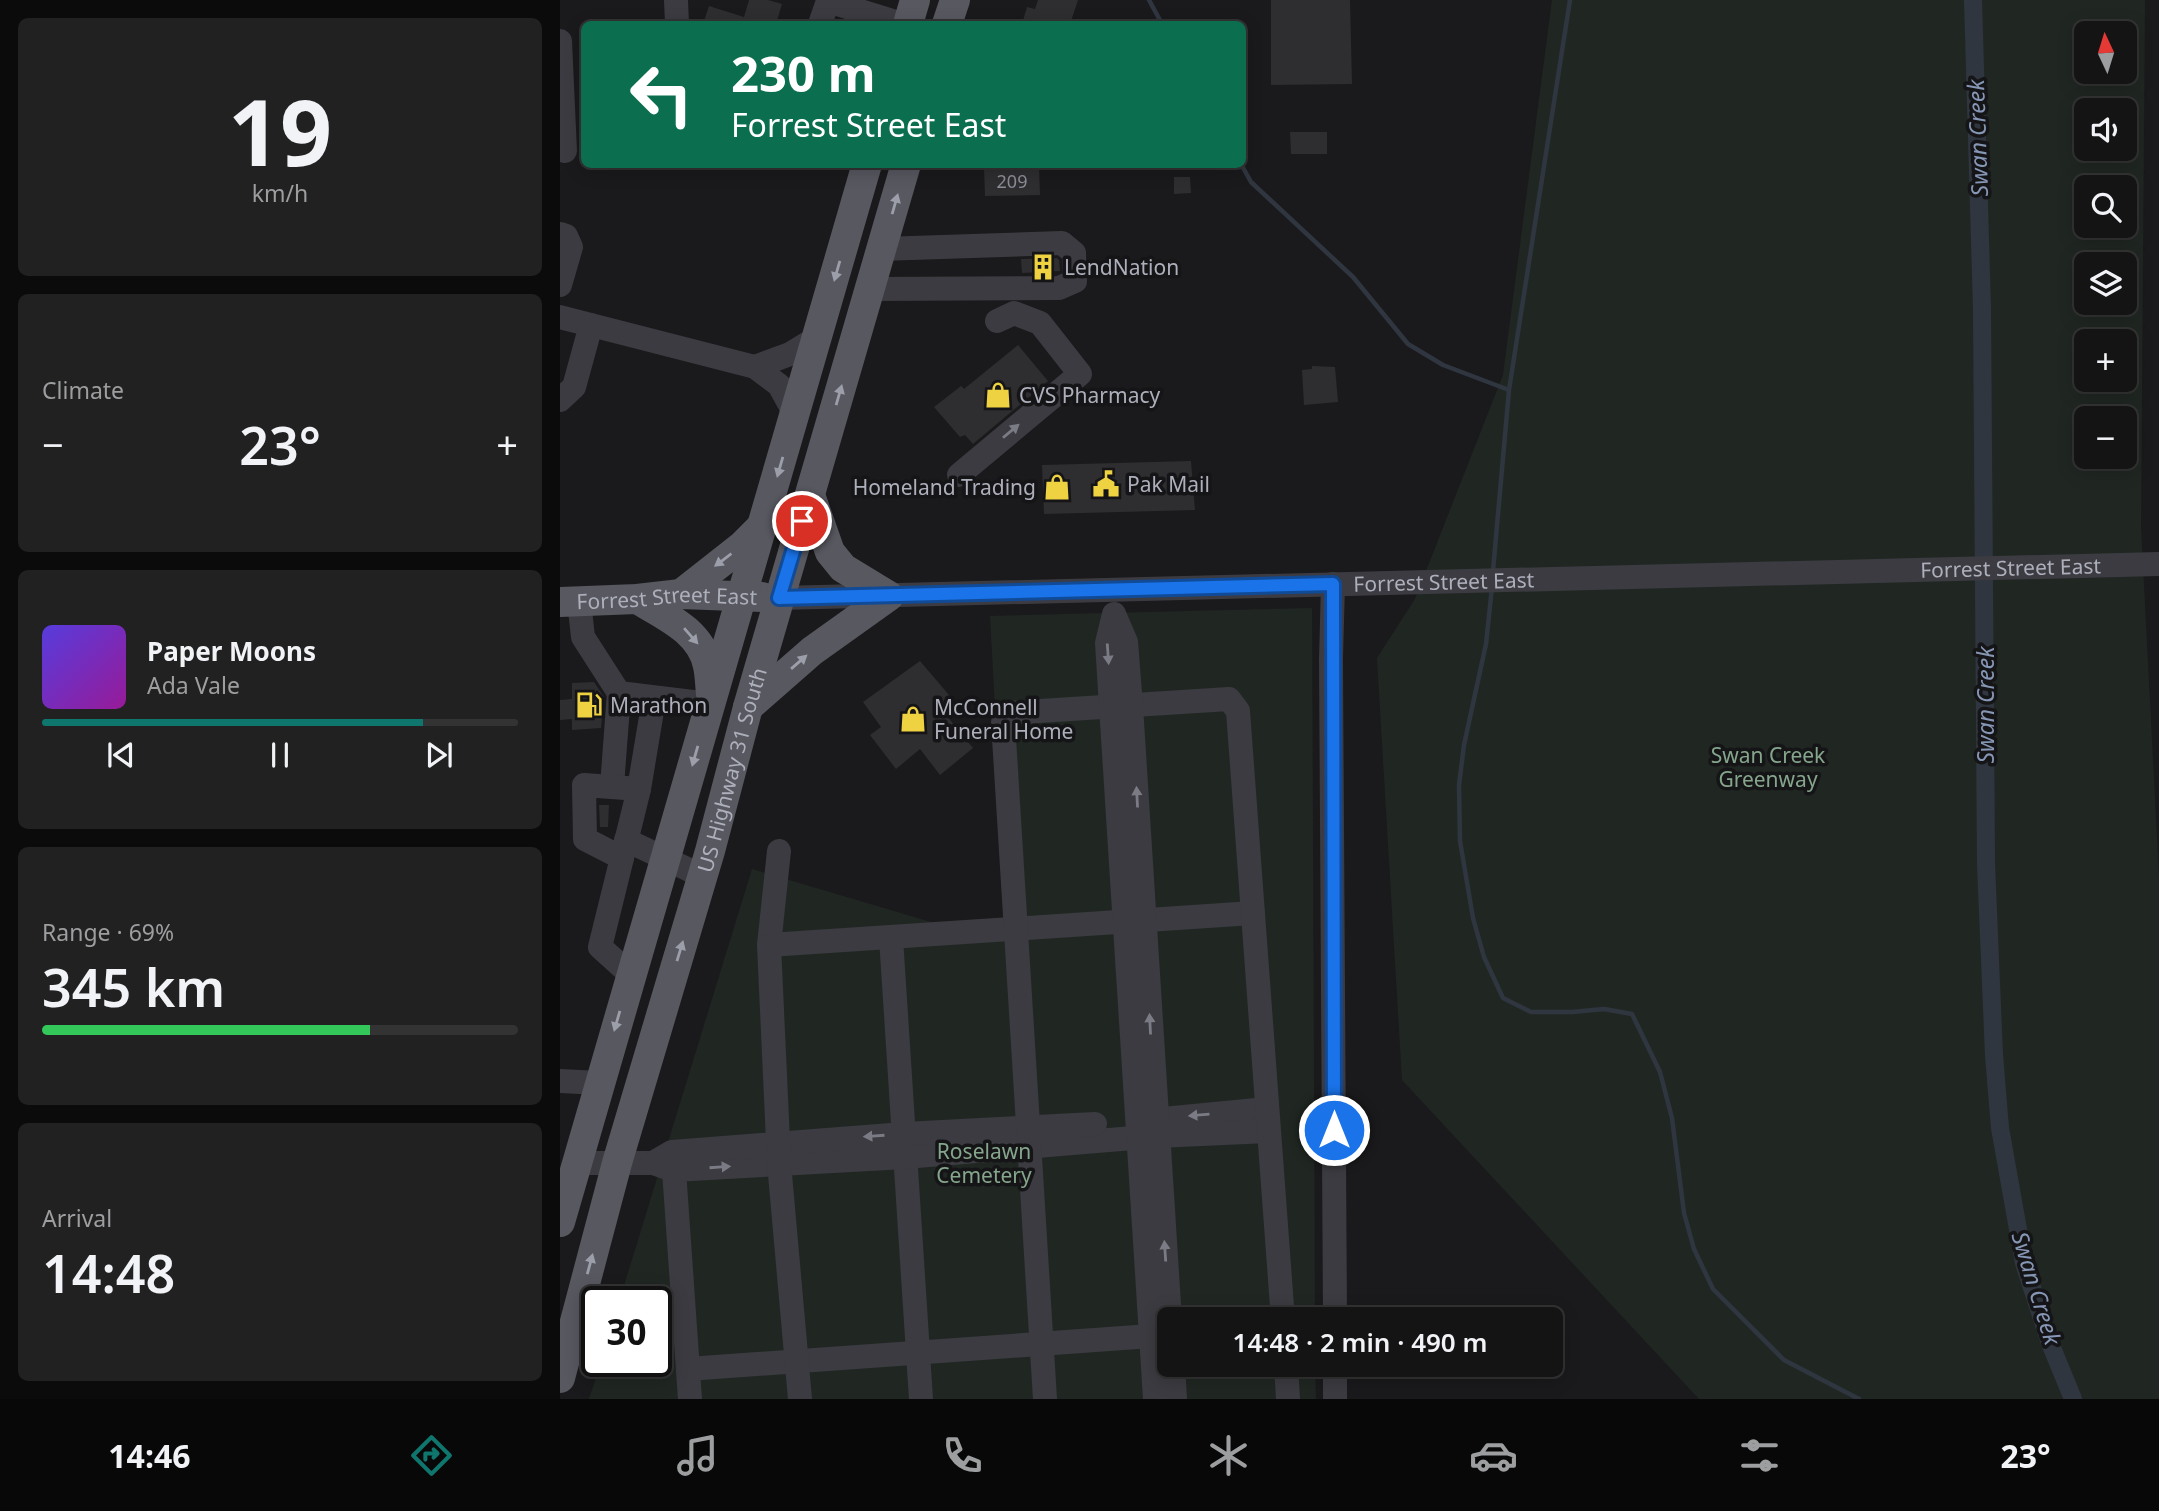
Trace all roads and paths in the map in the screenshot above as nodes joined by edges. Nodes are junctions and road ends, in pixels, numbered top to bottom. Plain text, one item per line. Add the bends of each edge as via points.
1 (676, 0) edge
2 (915, 0) edge
3 (955, 0) edge
4 (677, 21) edge
5 (821, 21) edge
6 (892, 21) edge
7 (909, 21) edge
8 (948, 21) edge
9 (560, 41) edge
10 (570, 150) edge
11 (866, 168) edge
12 (905, 168) edge
13 (560, 234) edge
14 (881, 249) junction
15 (560, 285) edge
16 (870, 289) junction
17 (560, 317) edge
18 (997, 321) dead end
19 (591, 325) junction
20 (818, 334) junction
21 (855, 341) junction
22 (755, 367) junction
23 (560, 400) edge
24 (795, 414) junction
25 (959, 475) dead end
26 (810, 495) junction
27 (764, 525) junction
28 (2159, 564) edge
29 (1333, 584) junction
30 (681, 594) junction
31 (743, 596) junction
32 (889, 596) junction
33 (779, 598) junction
34 (637, 599) junction
35 (1113, 601) junction
36 (570, 602) edge
37 (619, 693) junction
38 (654, 699) junction
39 (710, 701) junction
40 (748, 707) junction
41 (1121, 707) junction
42 (612, 786) junction
43 (639, 789) junction
44 (624, 849) junction
45 (779, 852) dead end
46 (666, 858) junction
47 (702, 876) junction
48 (1253, 913) junction
49 (1134, 922) junction
50 (1016, 929) junction
51 (891, 939) junction
52 (769, 945) junction
53 (631, 975) junction
54 (560, 1081) edge
55 (600, 1083) junction
56 (1267, 1120) junction
57 (1147, 1129) junction
58 (1029, 1137) junction
59 (905, 1145) junction
60 (779, 1153) junction
61 (666, 1162) junction
62 (578, 1163) junction
63 (617, 1163) junction
64 (560, 1222) edge
65 (1158, 1307) edge
66 (1168, 1307) edge
67 (1282, 1307) edge
68 (1335, 1307) edge
69 (1157, 1335) edge
70 (1041, 1345) junction
71 (918, 1353) junction
72 (799, 1360) junction
73 (688, 1368) junction
74 (1157, 1373) edge
75 (1174, 1377) edge
76 (1287, 1377) edge
77 (1335, 1377) edge
78 (560, 1378) edge
79 (690, 1399) edge
80 (800, 1399) edge
81 (921, 1399) edge
82 (1045, 1399) edge
83 (1155, 1399) edge
84 (1175, 1399) edge
85 (1288, 1399) edge
86 (1335, 1399) edge

1 - 4 street
2 - 7 main road
3 - 8 main road
5 - 6 street via 828,1
9 - 10 street
11 -> 20 main road, US Highway 31 South
14 -> 12 main road, US Highway 31 South
13 - 15 street via 571,247
14 - 16 main road, US Highway 31 South
14 - 16 street via 1062,243 1074,253 1076,269 1074,281 1059,288
16 - 21 main road, US Highway 31 South
17 - 19 street
25 -> 18 street via 1080,374 1041,324 1014,313
19 - 22 street
19 - 23 street via 574,387
20 - 21 street
20 - 22 street via 790,354
20 - 24 main road, US Highway 31 South
26 -> 21 main road, US Highway 31 South
22 - 24 street via 779,385
24 -> 27 main road, US Highway 31 South
26 - 32 main road via 830,552 843,568
26 - 33 main road, US Highway 31 South
27 -> 30 main road
27 - 31 main road, US Highway 31 South
28 - 29 street, Forrest Street East
29 - 35 street, Forrest Street East
29 - 68 street
30 - 31 main road, Forrest Street East
30 - 34 main road, Forrest Street East
31 - 33 main road, Forrest Street East
31 - 39 main road, US Highway 31 South
32 - 33 street, Forrest Street East
32 - 35 street, Forrest Street East
40 -> 32 main road via 812,651
33 - 40 main road, US Highway 31 South
34 - 36 main road, Forrest Street East
34 -> 39 main road via 685,628 699,644 708,664
35 - 41 street via 1107,643
36 - 37 street via 583,636
37 - 38 street
37 - 42 street
38 - 39 street
38 - 43 street
39 -> 46 main road, US Highway 31 South
40 - 47 main road, US Highway 31 South
41 - 48 street via 1229,699 1238,711
41 - 49 street
41 - 50 street via 1009,712 1003,722
42 - 43 street
42 - 44 street via 584,785 585,839
43 - 44 street
44 - 46 street
44 - 53 street via 600,947
45 - 52 street
46 - 47 street
46 - 53 main road, US Highway 31 South
63 -> 47 main road, US Highway 31 South
48 - 49 street
48 - 56 street
49 - 50 street
49 - 57 street
50 - 51 street
50 - 58 street
51 - 52 street
51 - 59 street
52 - 60 street
53 -> 55 main road, US Highway 31 South
54 - 55 street
55 - 62 main road, US Highway 31 South
56 - 57 street
56 - 67 street
57 - 58 street
57 - 65 street
66 -> 57 street
58 - 59 street
58 - 70 street
59 - 60 street
59 - 71 street
60 - 61 street
60 - 72 street
61 - 63 street
61 - 73 street
62 - 63 street
62 - 64 main road, US Highway 31 South
78 -> 63 main road, US Highway 31 South
69 - 70 street
70 - 71 street
70 - 82 street
71 - 72 street
71 - 81 street
72 - 73 street
72 - 80 street
73 - 79 street
74 - 83 street
75 - 84 street
76 - 85 street
77 - 86 street

